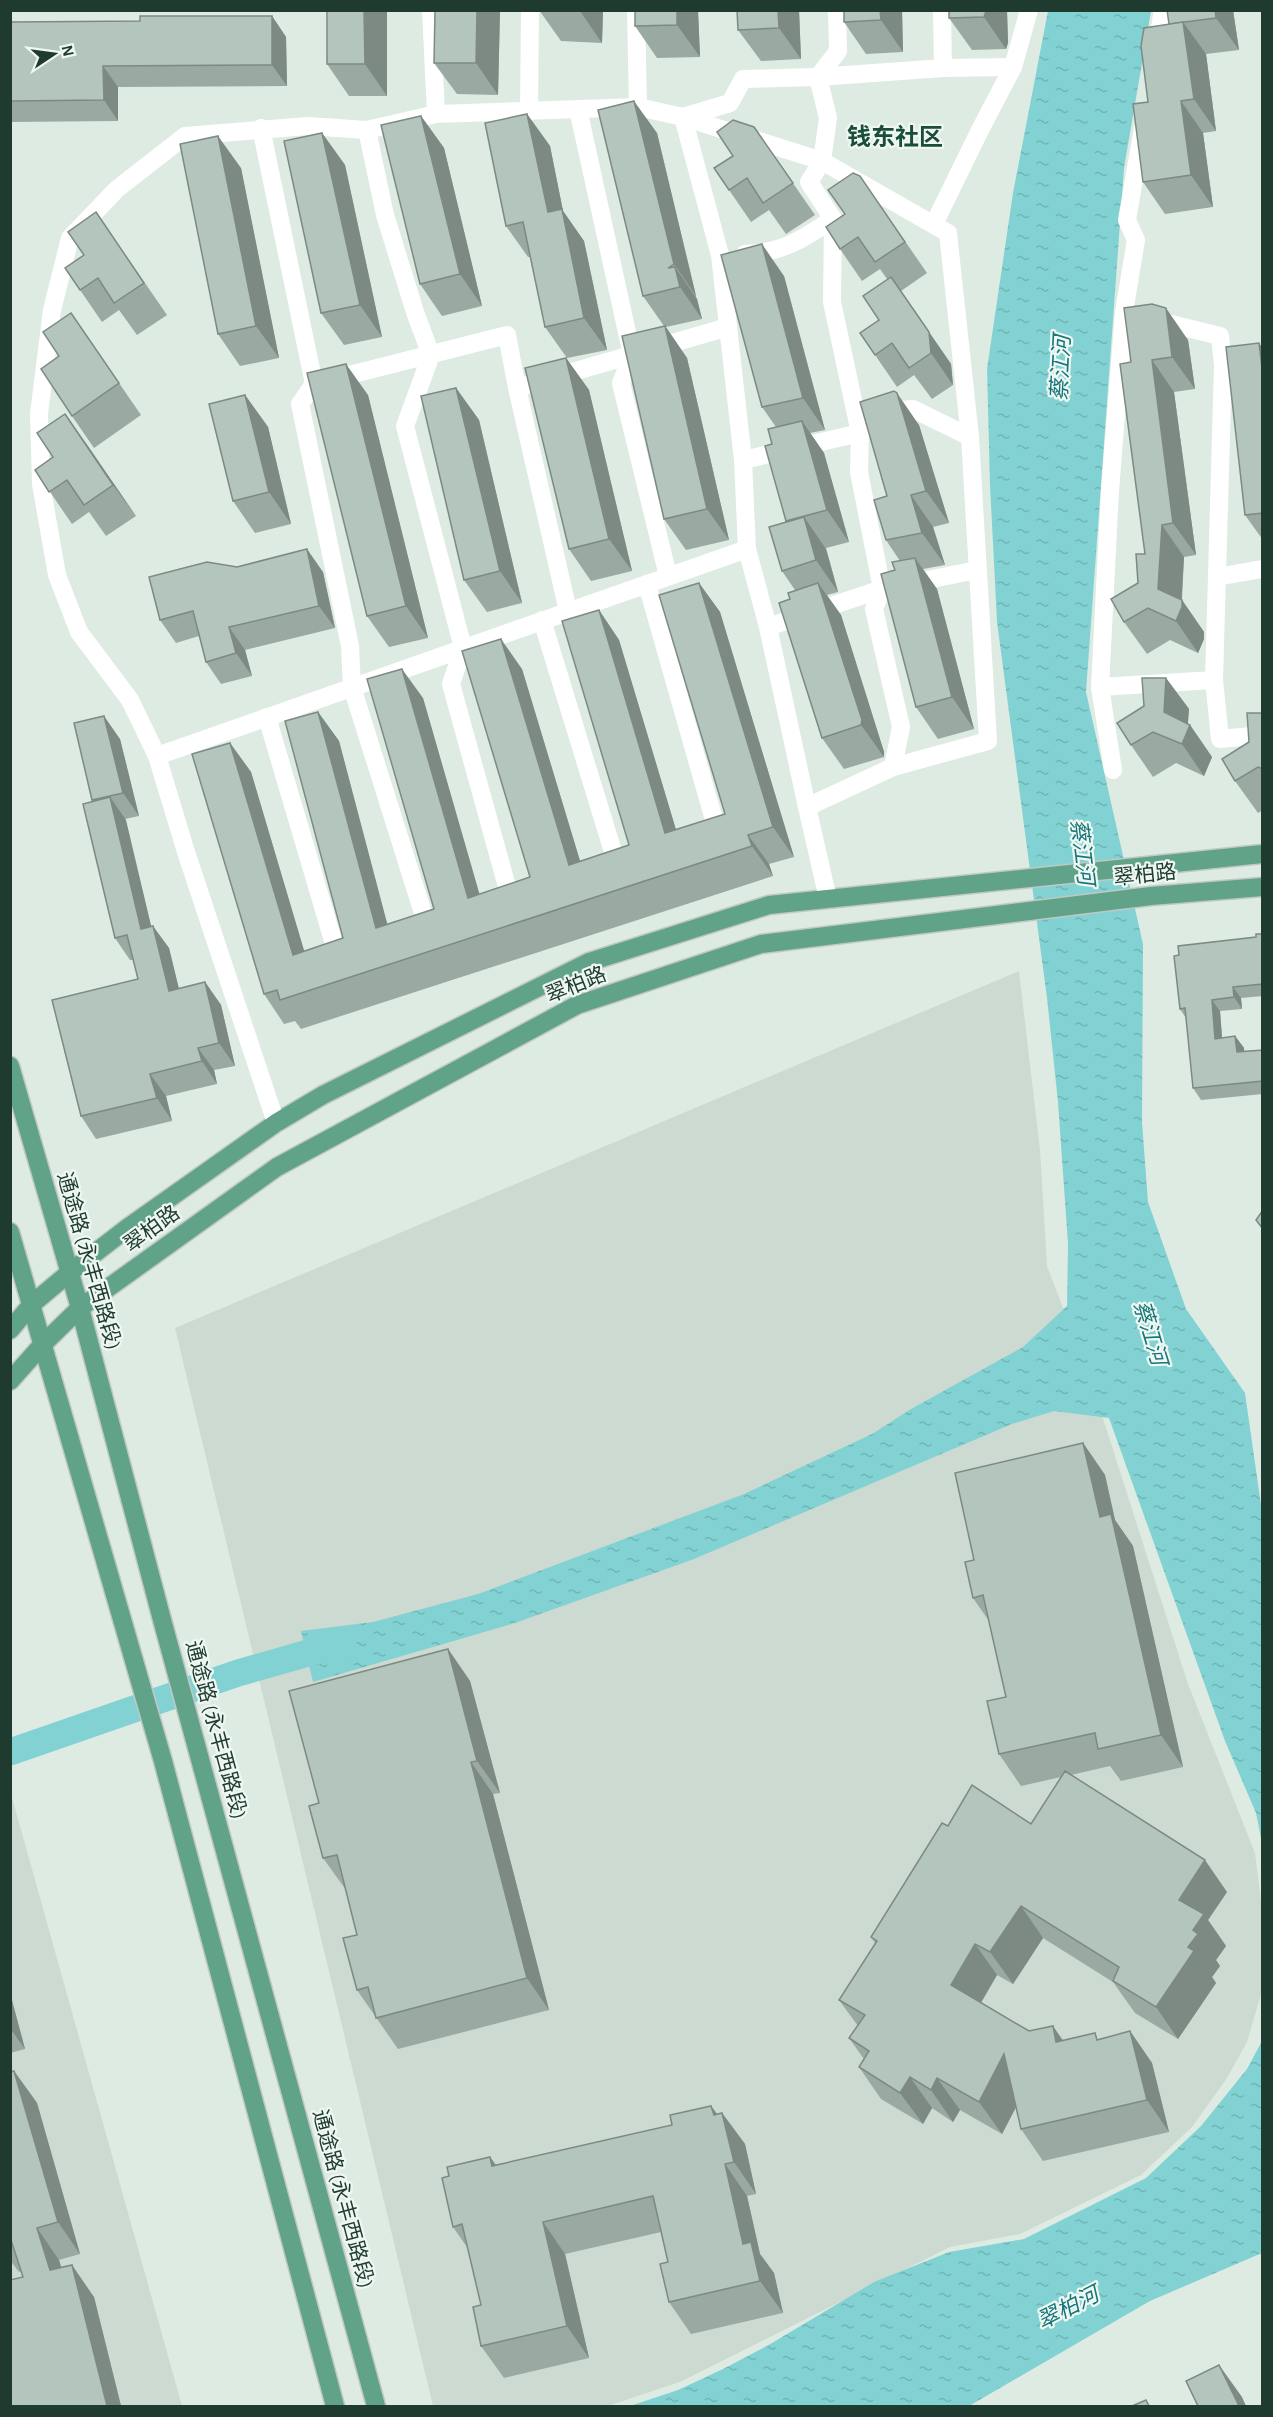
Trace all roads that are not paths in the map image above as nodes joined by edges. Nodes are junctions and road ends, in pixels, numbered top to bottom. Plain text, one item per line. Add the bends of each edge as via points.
1 (431, 10) edge
2 (530, 10) edge
3 (636, 10) edge
4 (837, 10) edge
5 (942, 10) edge
6 (1029, 10) edge
7 (1163, 10) edge
8 (1013, 67) junction
9 (943, 68) junction
10 (1153, 69) edge
11 (818, 77) junction
12 (638, 107) junction
13 (578, 110) junction
14 (529, 111) junction
15 (436, 114) junction
16 (1145, 115) edge
17 (683, 117) junction
18 (261, 128) junction
19 (367, 130) junction
20 (822, 161) junction
21 (833, 219) junction
22 (934, 224) junction
23 (720, 255) junction
24 (1124, 312) junction
25 (728, 327) junction
26 (431, 355) junction
27 (632, 355) junction
28 (1223, 364) junction
29 (1263, 364) edge
30 (314, 384) junction
31 (517, 388) junction
32 (860, 433) junction
33 (970, 437) junction
34 (743, 460) junction
35 (747, 549) junction
36 (1263, 569) edge
37 (976, 570) junction
38 (668, 576) junction
39 (1217, 577) junction
40 (647, 584) junction
41 (882, 589) junction
42 (568, 611) junction
43 (542, 620) junction
44 (768, 627) junction
45 (463, 648) junction
46 (1214, 680) junction
47 (352, 687) junction
48 (1100, 687) junction
49 (267, 717) junction
50 (1263, 735) edge
51 (157, 756) junction
52 (893, 767) junction
53 (1113, 770) dead end
54 (807, 807) junction
55 (720, 841) edge
56 (1263, 855) edge
57 (618, 868) edge
58 (1263, 887) edge
59 (828, 899) junction
60 (511, 901) edge
61 (428, 929) edge
62 (339, 961) edge
63 (10, 1066) edge
64 (276, 1123) junction
65 (10, 1232) edge
66 (69, 1273) junction
67 (32, 1304) junction
68 (81, 1308) junction
69 (10, 1330) edge
70 (43, 1344) junction
71 (10, 1381) edge
72 (335, 2406) edge
73 (376, 2406) edge

1 - 15 street
2 - 14 street
3 - 12 street
4 - 11 street via 838,51
5 - 9 street
6 - 8 street
7 - 10 street
8 - 9 street
8 - 22 street
9 - 11 street
11 - 17 street via 743,79 730,103
11 - 20 street via 828,118
12 - 13 street
12 - 17 street
13 - 14 street
13 - 27 street
14 - 15 street
15 - 19 street
16 - 24 street via 1127,220 1136,240
17 - 20 street
17 - 23 street
18 - 19 street
18 - 30 street
18 - 51 street via 185,136 117,189 70,238 52,310 39,414 41,484 57,575 79,632 130,700
19 - 26 street via 385,215
20 - 21 street via 809,182
20 - 22 street
21 - 23 street via 798,242 766,254
21 - 32 street via 832,302
22 - 33 street via 948,233
23 - 25 street
24 - 28 street via 1220,336
24 - 48 street
25 - 27 street
25 - 34 street
26 - 30 street
26 - 31 street via 507,335
26 - 45 street via 405,426
27 - 31 street
27 - 38 street via 621,383
28 - 29 street
28 - 39 street
30 - 47 street via 300,404 350,646
31 - 42 street
32 - 33 street via 889,411 913,409
32 - 34 street
32 - 41 street via 859,472
33 - 37 street
34 - 35 street
35 - 38 street
35 - 44 street
36 - 39 street
37 - 41 street
37 - 52 street via 988,741
38 - 40 street
39 - 46 street
40 - 42 street
40 - 55 street
41 - 44 street
41 - 52 street via 874,609 901,727
42 - 43 street
43 - 45 street
43 - 57 street
44 - 54 street
45 - 47 street
45 - 60 street via 451,684
46 - 48 street
46 - 50 street via 1220,739
47 - 49 street
47 - 61 street
48 - 53 street
49 - 51 street
49 - 62 street
51 - 64 street
52 - 54 street
54 - 59 street
56 - 59 main road, 翠柏路
58 - 68 main road, 翠柏路 via 1151,896 761,944 577,1005 277,1167
59 - 64 main road, 翠柏路 via 769,905 590,962 323,1095
63 - 66 main road, 通途路 (永丰西路段)
64 - 66 main road, 翠柏路
65 - 67 main road
66 - 67 main road, 翠柏路
66 - 68 main road, 通途路 (永丰西路段)
67 - 69 main road, 翠柏路
67 - 70 main road
68 - 70 main road, 翠柏路
68 - 73 main road, 通途路 (永丰西路段)
70 - 71 main road, 翠柏路
70 - 72 main road via 163,1761

